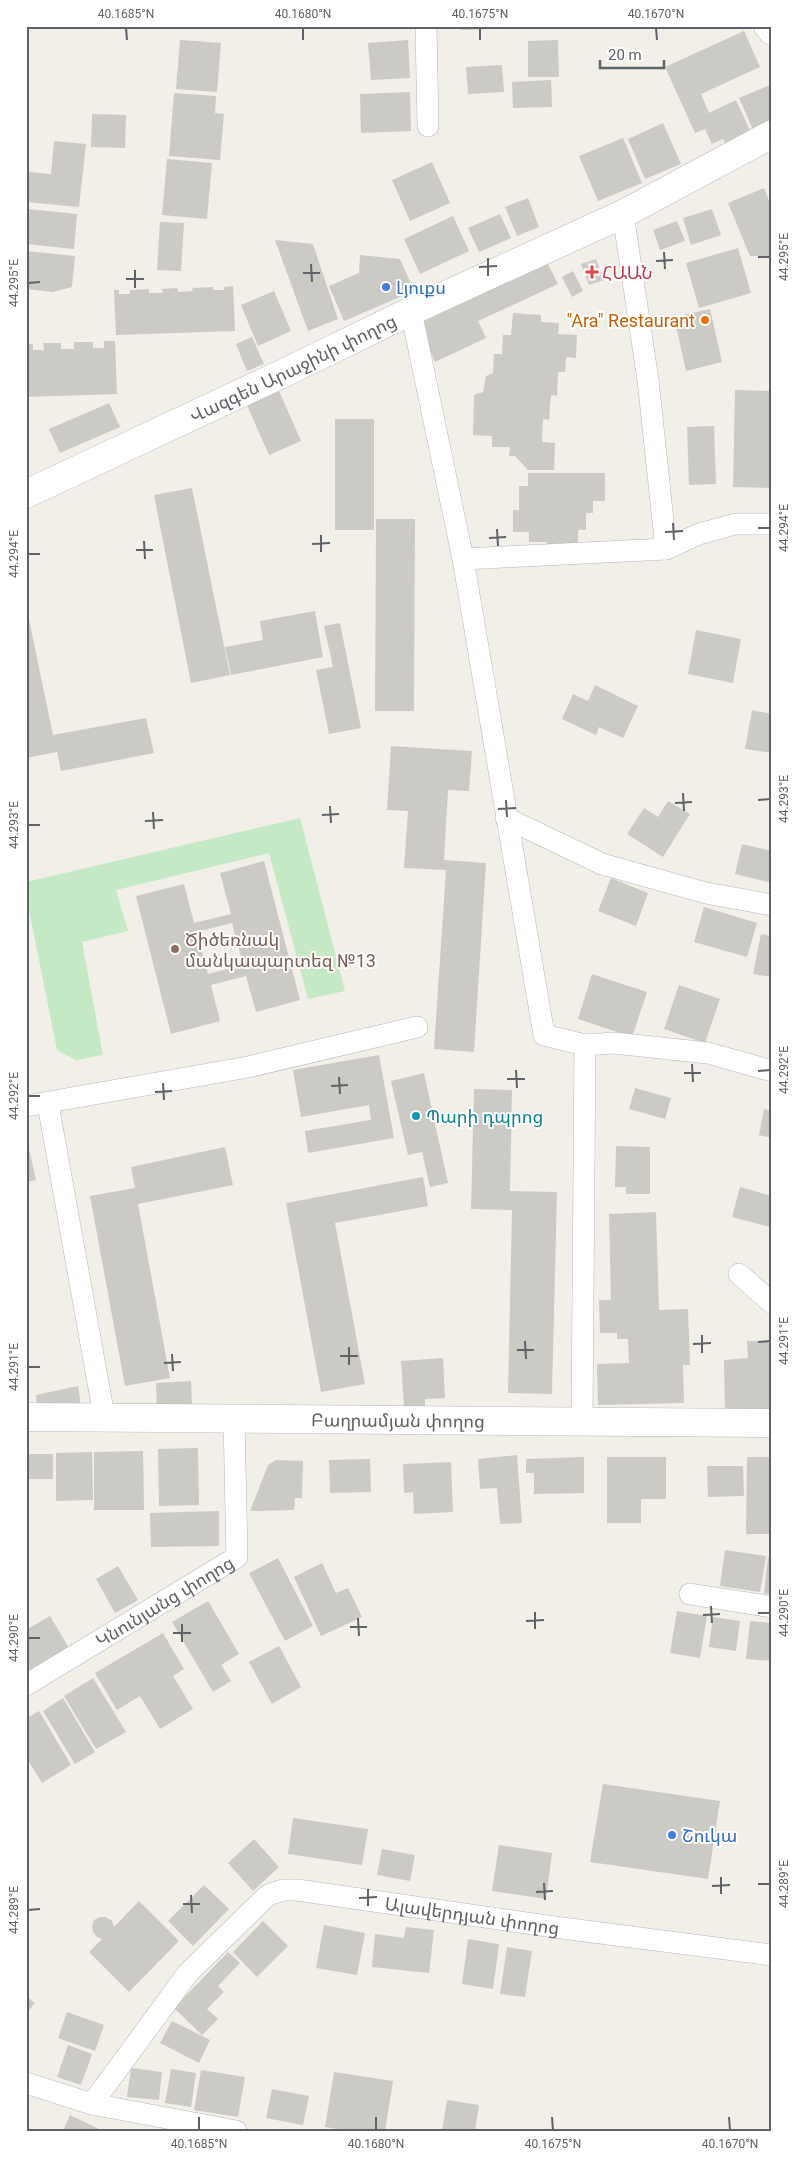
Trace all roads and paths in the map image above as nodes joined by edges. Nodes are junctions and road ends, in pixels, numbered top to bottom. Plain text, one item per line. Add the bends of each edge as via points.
1 (426, 26) edge
2 (768, 26) edge
3 (772, 31) edge
4 (428, 126) dead end
5 (772, 134) edge
6 (623, 214) junction
7 (411, 311) junction
8 (31, 485) edge
9 (772, 524) edge
10 (666, 549) junction
11 (463, 559) junction
12 (506, 818) junction
13 (772, 905) edge
14 (417, 1027) dead end
15 (585, 1045) junction
16 (772, 1071) edge
17 (48, 1104) junction
18 (26, 1106) edge
19 (739, 1274) dead end
20 (772, 1303) edge
21 (104, 1416) junction
22 (26, 1417) edge
23 (234, 1419) junction
24 (582, 1421) junction
25 (772, 1422) edge
26 (690, 1594) dead end
27 (772, 1607) edge
28 (26, 1685) edge
29 (772, 1955) edge
30 (26, 2083) edge
31 (92, 2104) junction
32 (236, 2131) edge

1 - 4 street
2 - 3 street
5 - 6 street, Վազգեն Արաջինի փողոց
6 - 7 street, Վազգեն Արաջինի փողոց
6 - 10 street via 648,380
7 - 8 street, Վազգեն Արաջինի փողոց via 290,370
7 - 11 street
9 - 10 street via 735,524 699,534
10 - 11 street
11 - 12 street
12 - 13 street via 602,864 706,893
12 - 15 street via 544,1035
14 - 17 street via 248,1067
15 - 16 street via 614,1043 708,1054
15 - 24 street
17 - 18 street
17 - 21 street
19 - 20 street
21 - 22 street, Բաղրամյան փողոց
21 - 23 street, Բաղրամյան փողոց
23 - 24 street, Բաղրամյան փողոց
23 - 28 street, Կնունյանց փողոց via 238,1557
24 - 25 street, Բաղրամյան փողոց
26 - 27 street
29 - 31 street, Ալավերդյան փողոց via 283,1890 268,1895 188,1973
30 - 31 street
31 - 32 street

